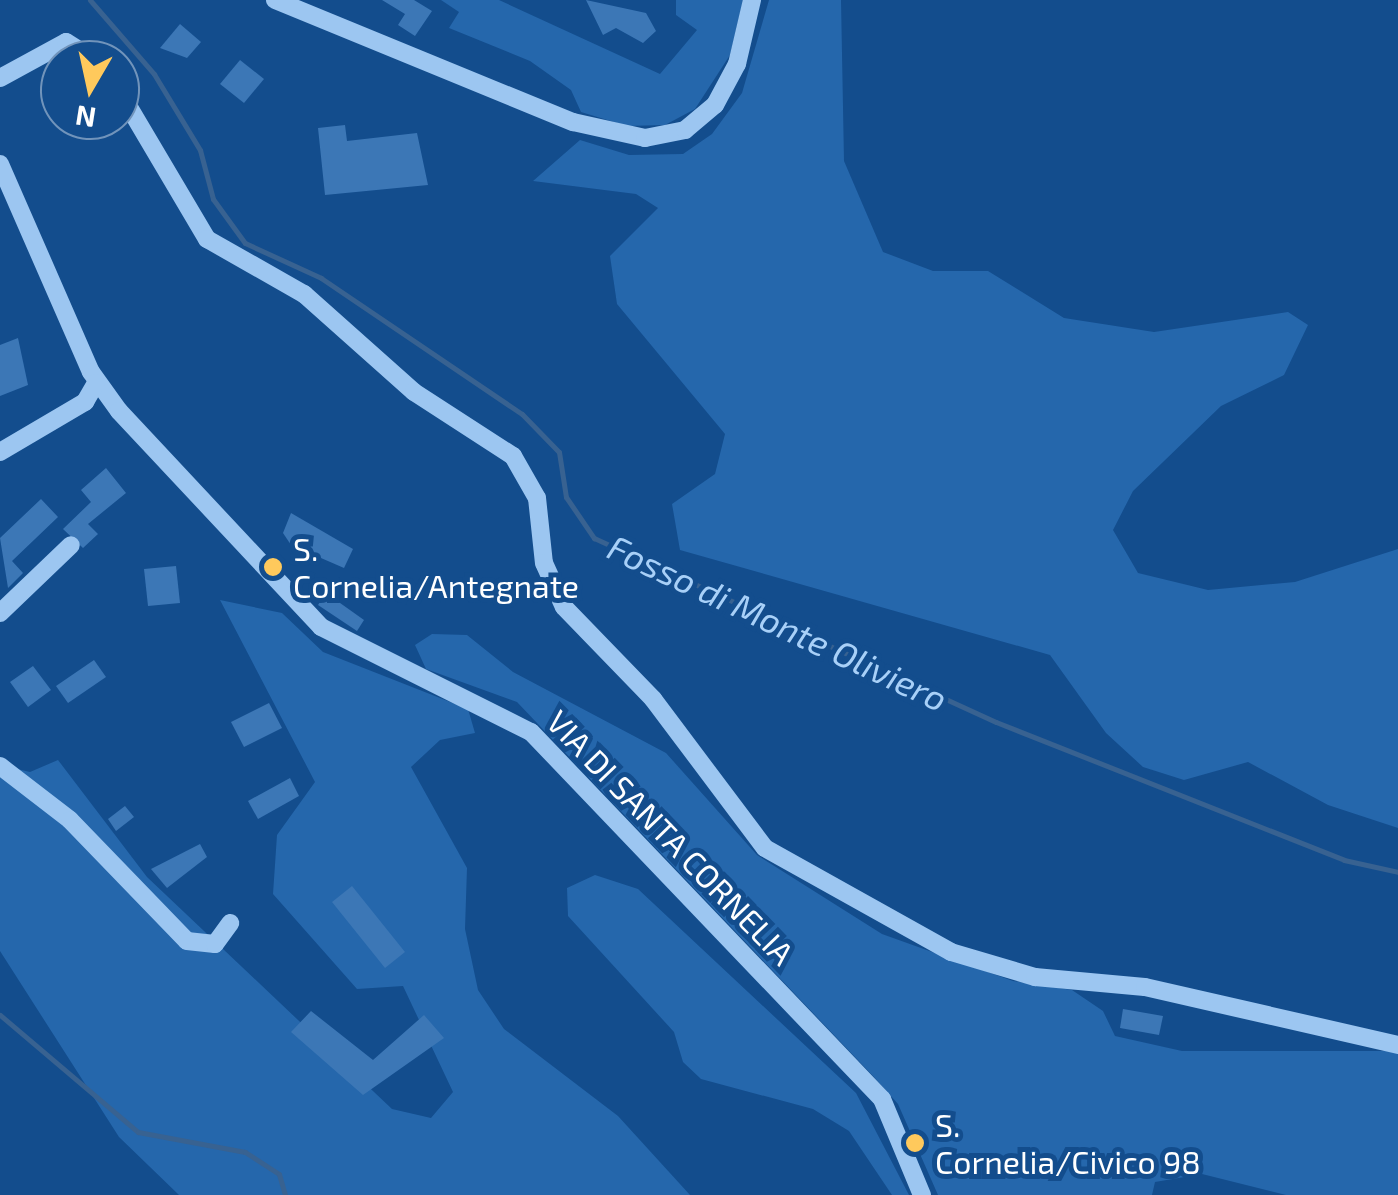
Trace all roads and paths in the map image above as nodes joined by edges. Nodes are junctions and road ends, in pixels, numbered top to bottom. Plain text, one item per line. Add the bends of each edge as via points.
1 (275, 0) edge
2 (752, 0) edge
3 (40, 56) edge
4 (0, 78) edge
5 (140, 125) edge
6 (0, 164) edge
7 (96, 382) junction
8 (0, 452) edge
9 (71, 545) dead end
10 (0, 613) edge
11 (0, 766) edge
12 (230, 923) dead end
13 (1398, 1045) edge
14 (922, 1195) edge

1 - 2 street via 573,122 645,138 685,130 715,106 737,64
3 - 4 street
5 - 13 street via 208,239 304,294 414,392 513,456 537,498 544,563 564,607 653,699 765,848 879,919 968,957
6 - 7 street, VIA DI SANTA CORNELIA
7 - 8 street via 86,402
7 - 14 street, VIA DI SANTA CORNELIA via 321,627 531,732 882,1100
9 - 10 street
11 - 12 street via 70,820 187,941 215,944

